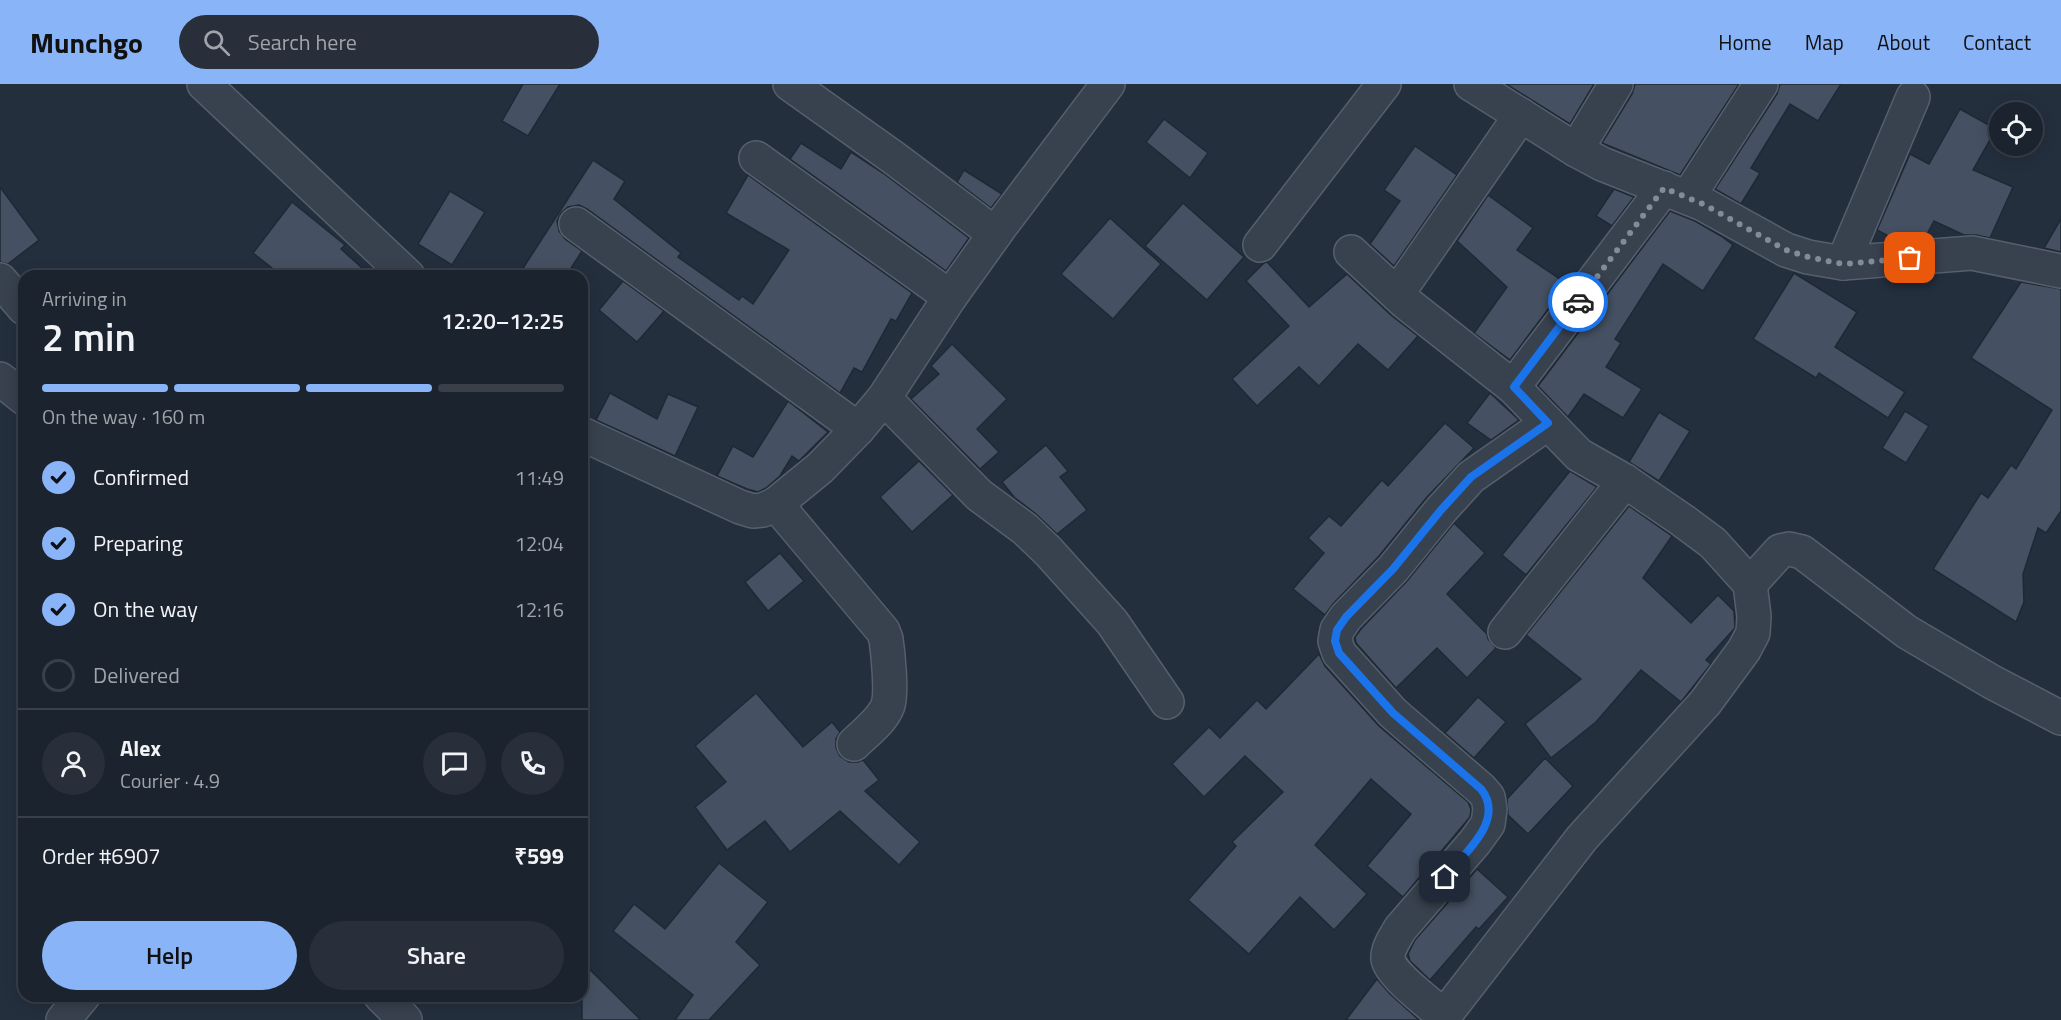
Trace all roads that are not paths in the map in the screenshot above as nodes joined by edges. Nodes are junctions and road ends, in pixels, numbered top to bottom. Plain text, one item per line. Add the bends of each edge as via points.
1 (204, 84) edge
2 (790, 84) edge
3 (1108, 84) edge
4 (1384, 84) edge
5 (1471, 84) edge
6 (1616, 84) edge
7 (1761, 84) edge
8 (1913, 97) dead end
9 (1521, 115) junction
10 (1576, 150) junction
11 (756, 158) dead end
12 (1676, 192) junction
13 (576, 224) dead end
14 (995, 234) junction
15 (1260, 245) dead end
16 (1351, 252) dead end
17 (1843, 264) junction
18 (402, 270) edge
19 (2061, 272) edge
20 (0, 280) edge
21 (1396, 294) junction
22 (950, 297) junction
23 (18, 301) edge
24 (0, 379) edge
25 (1514, 387) junction
26 (18, 393) edge
27 (884, 398) junction
28 (1548, 423) junction
29 (858, 429) junction
30 (588, 437) edge
31 (1625, 481) junction
32 (776, 504) junction
33 (1750, 584) junction
34 (1504, 633) dead end
35 (1167, 702) dead end
36 (2061, 718) edge
37 (854, 744) dead end
38 (78, 1002) edge
39 (387, 1002) edge
40 (1442, 1018) edge
41 (63, 1020) edge
42 (405, 1020) edge

1 - 18 street
2 - 14 street
3 - 14 street
4 - 15 street
5 - 9 street
6 - 10 street
7 - 12 street
8 - 17 street
9 - 10 street
9 - 21 street
10 - 12 street
11 - 22 street
12 - 17 street via 1786,250
12 - 25 street
13 - 29 street
14 - 22 street
16 - 21 street
17 - 19 street via 1972,253
20 - 23 street
21 - 25 street
22 - 27 street
24 - 26 street
25 - 28 street
27 - 29 street
27 - 35 street via 979,495 1048,551 1112,622
28 - 31 street via 1579,455
28 - 40 street via 1471,477 1393,569 1346,617 1335,641 1339,653 1393,713 1488,797 1488,824 1391,945 1388,960 1395,972
29 - 32 street via 820,468
30 - 32 street via 740,507 753,511
31 - 33 street via 1713,543
31 - 34 street
32 - 37 street via 886,639 888,705
33 - 36 street via 1780,551 1802,552 1907,632
33 - 40 street via 1753,633 1744,650 1705,703 1582,838
38 - 41 street
39 - 42 street

